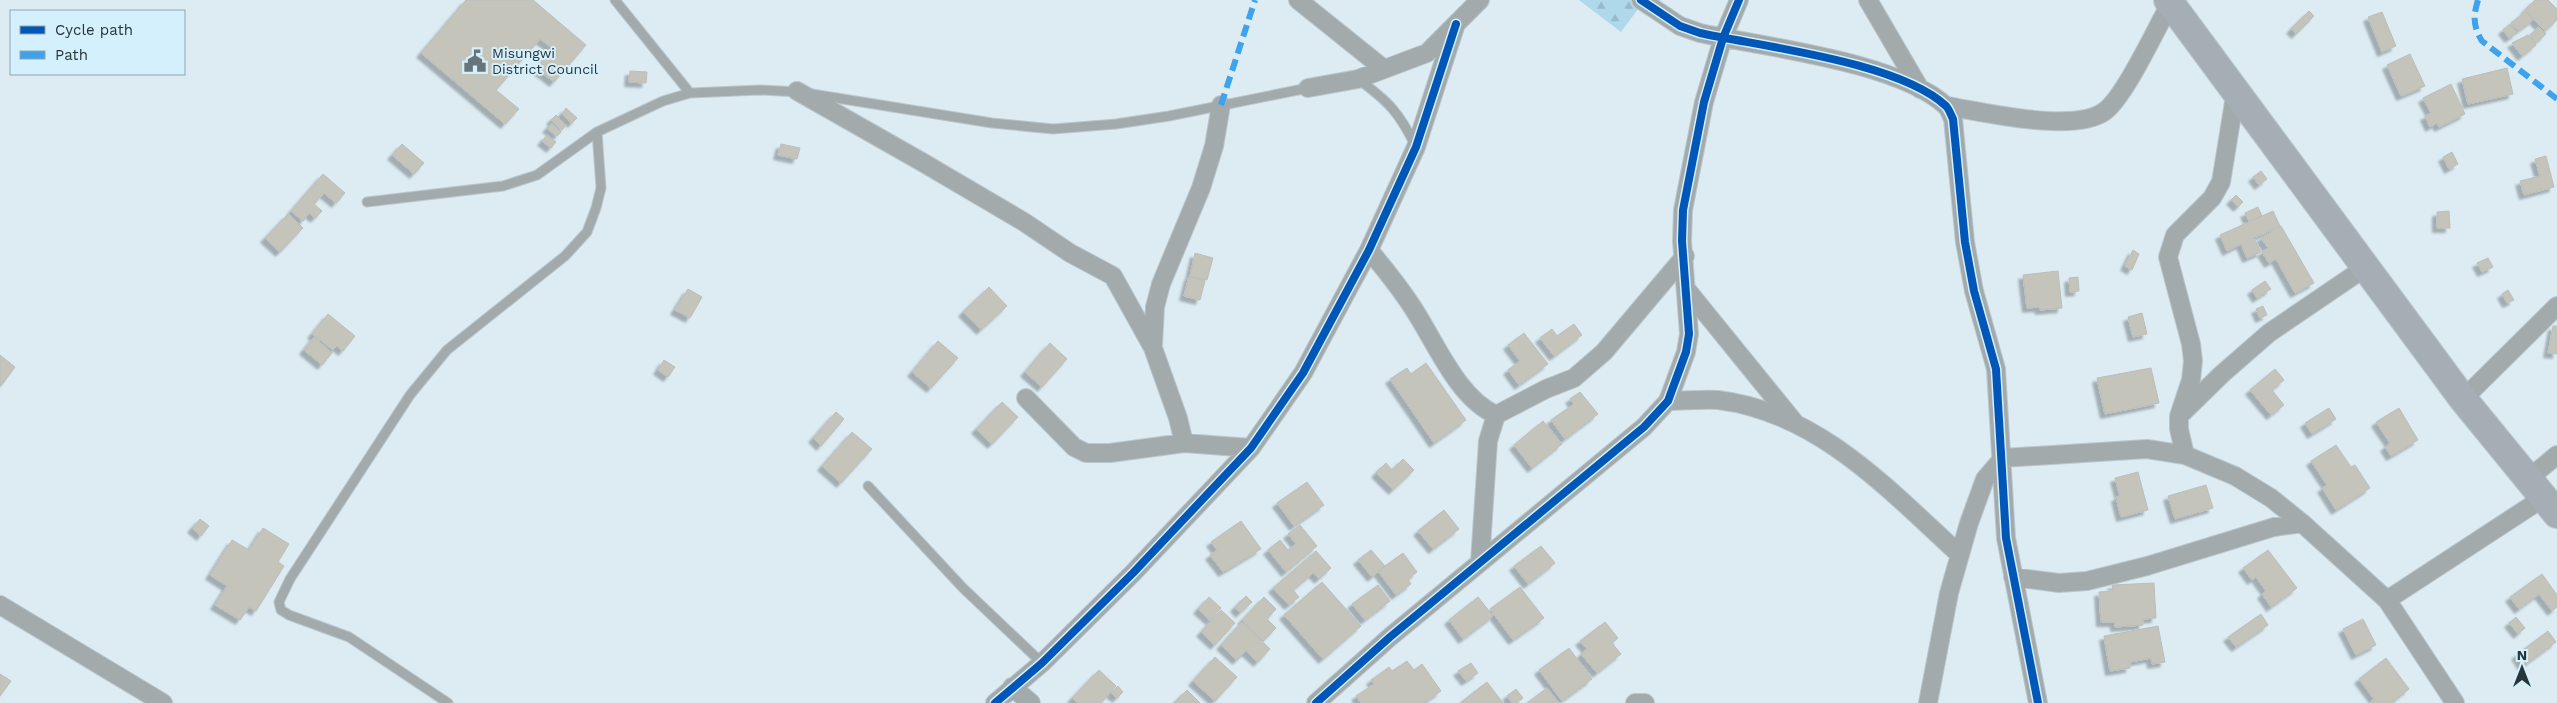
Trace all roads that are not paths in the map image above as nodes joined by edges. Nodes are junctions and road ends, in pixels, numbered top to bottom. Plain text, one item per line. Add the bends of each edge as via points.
1 (615, 0) edge
2 (1298, 0) edge
3 (1480, 0) edge
4 (1641, 0) edge
5 (1739, 0) edge
6 (1868, 0) edge
7 (2169, 2) edge
8 (1456, 24) junction
9 (1723, 38) junction
10 (1384, 69) junction
11 (1358, 79) junction
12 (1308, 88) joint
13 (1920, 89) junction
14 (2236, 90) junction
15 (797, 91) junction
16 (690, 94) junction
17 (1221, 105) junction
18 (1947, 106) junction
19 (597, 132) junction
20 (1416, 147) junction
21 (367, 202) dead end
22 (1368, 250) junction
23 (1685, 256) junction
24 (2366, 267) junction
25 (1687, 290) junction
26 (2557, 306) edge
27 (1153, 348) junction
28 (1026, 398) dead end
29 (2463, 399) junction
30 (1668, 402) junction
31 (1496, 415) junction
32 (2179, 416) junction
33 (1796, 423) junction
34 (1184, 444) junction
35 (1251, 448) junction
36 (2185, 454) junction
37 (2557, 454) edge
38 (2003, 458) junction
39 (868, 486) dead end
40 (2543, 497) edge
41 (2302, 523) junction
42 (1959, 554) junction
43 (1480, 562) junction
44 (2013, 577) junction
45 (2387, 600) junction
46 (0, 604) edge
47 (1042, 662) junction
48 (1012, 687) junction
49 (163, 703) edge
50 (448, 703) edge
51 (995, 703) edge
52 (1031, 703) edge
53 (1316, 703) edge
54 (1635, 703) edge
55 (1645, 703) edge
56 (1928, 703) edge
57 (2038, 703) edge
58 (2455, 703) edge

1 - 16 lane
2 - 10 street
3 - 8 street
4 - 9 street via 1680,26
5 - 9 street
6 - 13 street
7 - 14 highway
7 - 18 street via 2119,96 2105,111 2090,120 2028,119
8 - 10 street via 1427,53
8 - 20 street
9 - 13 street via 1867,68
9 - 23 street via 1704,102 1683,210
10 - 11 street
11 - 12 street
11 - 20 lane via 1392,106
12 - 17 lane
13 - 18 street
14 - 24 highway
14 - 32 street via 2221,182 2212,198 2175,234 2168,257 2193,361 2191,380
15 - 16 lane
15 - 17 lane via 992,123 1053,129 1116,124
15 - 27 street via 1024,222 1070,254 1113,276
16 - 19 lane via 663,101
17 - 27 street via 1204,181 1161,284 1155,307
18 - 38 street via 1953,119 1964,242 1996,369
19 - 21 lane via 537,175 504,186
19 - 50 lane via 600,188 587,232 565,256 447,350 410,396 348,487 290,578 279,602 281,610 289,615 349,637
20 - 22 street
22 - 31 street via 1412,306 1466,393
22 - 35 street via 1303,373
23 - 25 street
23 - 31 street via 1604,352 1574,378
24 - 29 highway
24 - 32 street via 2269,333
25 - 30 street via 1689,334 1680,374
25 - 33 street
26 - 29 street
27 - 34 street
28 - 34 street via 1074,447 1086,453
29 - 40 highway
30 - 33 street via 1717,400 1756,408
30 - 43 street via 1644,427
31 - 43 street via 1488,441
32 - 36 street
33 - 42 street via 1837,446
34 - 35 street
35 - 47 street
36 - 38 street via 2147,449
36 - 41 street via 2235,476 2271,498
37 - 40 street
38 - 42 street via 1986,479 1976,500
38 - 44 street via 2006,538
39 - 47 lane via 963,588
40 - 45 street
41 - 44 street via 2274,527 2087,581 2059,583
41 - 45 street
42 - 56 street
43 - 53 street
44 - 57 street
45 - 58 street
46 - 49 street
47 - 48 street
48 - 51 street
48 - 52 street
54 - 55 street

